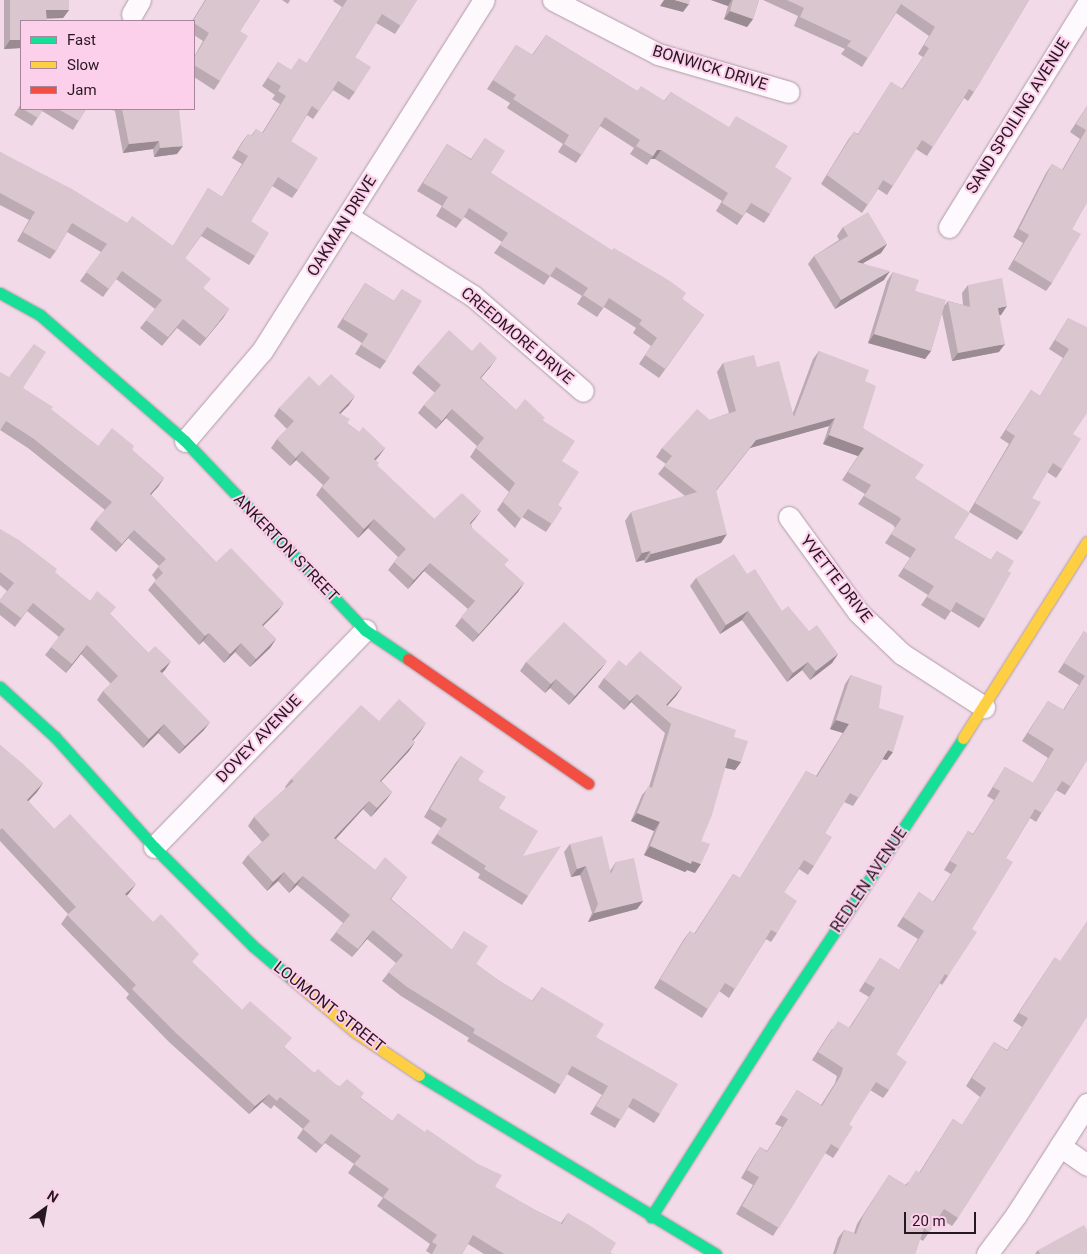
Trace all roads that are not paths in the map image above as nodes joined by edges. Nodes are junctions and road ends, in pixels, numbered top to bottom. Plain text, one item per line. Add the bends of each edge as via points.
1 (484, 0) edge
2 (553, 0) edge
3 (1087, 4) edge
4 (789, 92) dead end
5 (348, 217) junction
6 (949, 227) dead end
7 (0, 293) edge
8 (583, 391) dead end
9 (185, 441) junction
10 (789, 517) dead end
11 (1087, 542) edge
12 (364, 630) junction
13 (0, 687) edge
14 (984, 707) junction
15 (588, 783) dead end
16 (154, 847) junction
17 (1087, 1104) edge
18 (1060, 1146) junction
19 (1087, 1165) edge
20 (651, 1216) junction
21 (716, 1254) edge
22 (987, 1254) edge

1 - 5 street, OAKMAN DRIVE
2 - 4 street, BONWICK DRIVE via 658,54
3 - 6 street, SAND SPOILING AVENUE
5 - 8 street, CREEDMORE DRIVE via 473,296
5 - 9 street, OAKMAN DRIVE via 262,350
7 - 9 street, ANKERTON STREET via 40,315
9 - 12 street, ANKERTON STREET
10 - 14 street, YVETTE DRIVE via 858,612 902,654
11 - 14 street, REDLEN AVENUE
12 - 15 street, ANKERTON STREET
12 - 16 street, DOVEY AVENUE
13 - 16 street, LOUMONT STREET via 55,737
14 - 20 street, REDLEN AVENUE via 774,1023
16 - 20 street, LOUMONT STREET via 253,946 355,1032 425,1079
17 - 18 street
18 - 19 street
18 - 22 street
20 - 21 street, LOUMONT STREET

